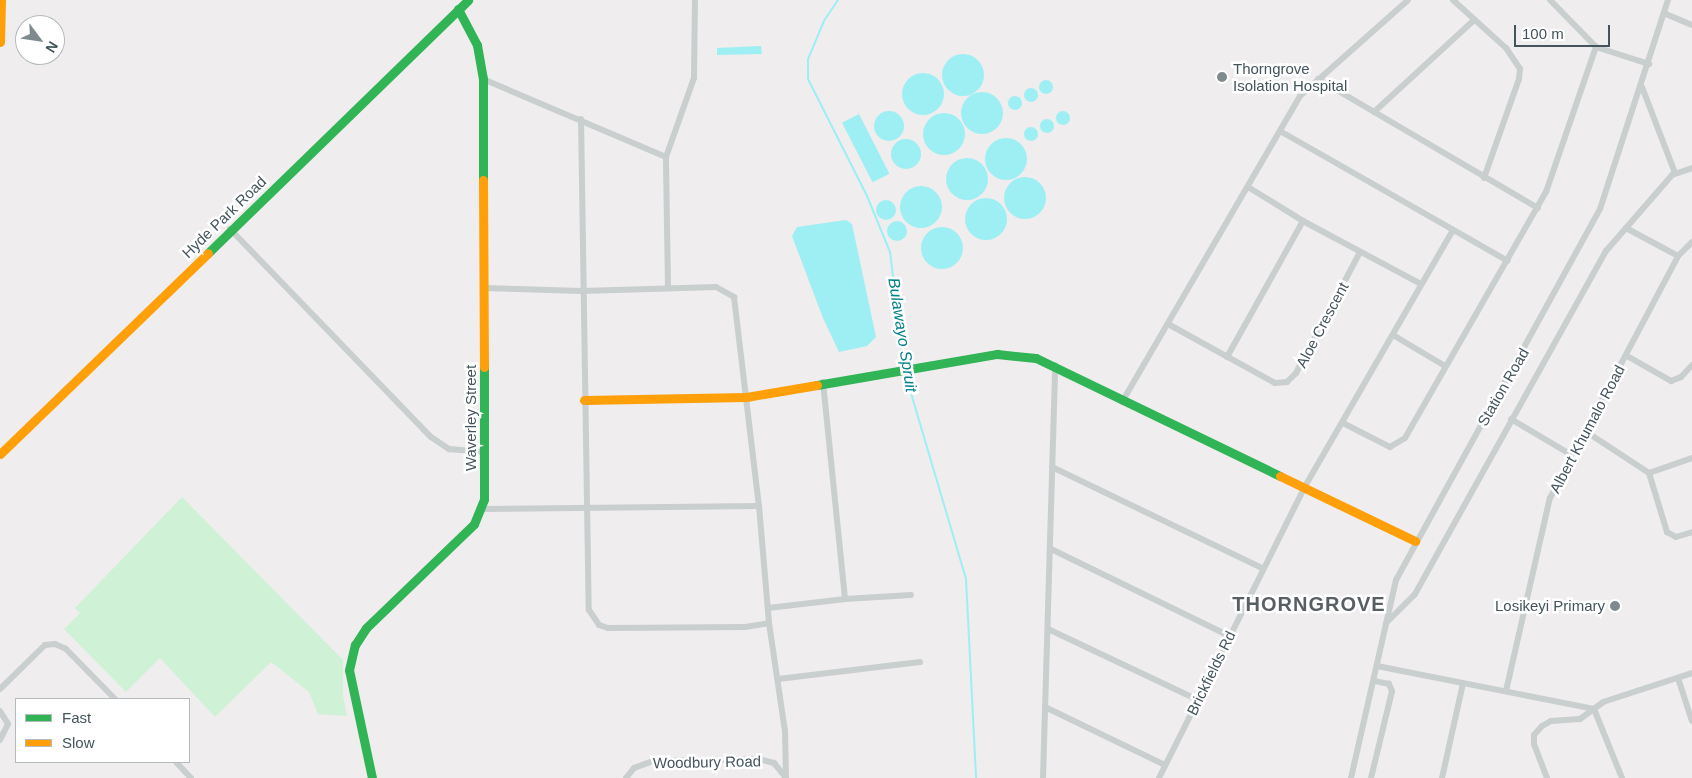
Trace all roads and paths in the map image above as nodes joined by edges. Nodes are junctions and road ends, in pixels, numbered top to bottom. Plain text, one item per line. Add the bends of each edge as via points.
1 (1, 0) edge
2 (468, 0) edge
3 (696, 0) edge
4 (1408, 0) edge
5 (1453, 0) edge
6 (1550, 0) edge
7 (1668, 0) edge
8 (458, 9) junction
9 (1666, 14) junction
10 (1474, 20) junction
11 (1692, 25) edge
12 (0, 42) edge
13 (1596, 47) junction
14 (1649, 64) junction
15 (483, 79) junction
16 (1318, 79) junction
17 (1642, 87) junction
18 (1374, 112) junction
19 (581, 119) junction
20 (1280, 131) junction
21 (666, 157) junction
22 (1692, 168) edge
23 (1675, 173) junction
24 (1484, 178) junction
25 (1248, 187) junction
26 (1538, 208) junction
27 (1303, 221) junction
28 (1626, 228) junction
29 (230, 229) junction
30 (1453, 230) junction
31 (1692, 242) edge
32 (1360, 252) junction
33 (1678, 256) junction
34 (1508, 261) junction
35 (1421, 284) junction
36 (483, 288) junction
37 (668, 288) junction
38 (582, 291) junction
39 (1168, 324) junction
40 (1392, 336) junction
41 (1627, 356) junction
42 (1226, 357) junction
43 (1055, 365) junction
44 (1692, 365) edge
45 (1445, 366) junction
46 (823, 382) junction
47 (746, 397) junction
48 (584, 400) junction
49 (1122, 402) junction
50 (1511, 419) junction
51 (1343, 423) junction
52 (1585, 430) junction
53 (0, 450) edge
54 (486, 452) junction
55 (1570, 454) junction
56 (1692, 458) edge
57 (1052, 467) junction
58 (1649, 473) junction
59 (1304, 488) junction
60 (586, 506) junction
61 (759, 506) junction
62 (482, 509) junction
63 (1692, 532) edge
64 (1415, 541) junction
65 (1051, 549) junction
66 (1262, 568) junction
67 (911, 595) dead end
68 (844, 599) junction
69 (768, 608) junction
70 (769, 623) junction
71 (1386, 623) junction
72 (1048, 629) junction
73 (1230, 636) junction
74 (920, 662) dead end
75 (1377, 666) junction
76 (1692, 674) edge
77 (1678, 678) junction
78 (778, 679) junction
79 (1375, 681) junction
80 (1463, 683) junction
81 (0, 688) edge
82 (1506, 691) junction
83 (114, 698) edge
84 (1198, 700) junction
85 (1045, 707) junction
86 (1594, 710) junction
87 (0, 711) edge
88 (1692, 721) edge
89 (0, 740) edge
90 (177, 763) edge
91 (1165, 765) junction
92 (191, 778) edge
93 (372, 778) edge
94 (626, 778) edge
95 (786, 778) edge
96 (1043, 778) edge
97 (1159, 778) edge
98 (1351, 778) edge
99 (1371, 778) edge
100 (1442, 778) edge
101 (1547, 778) edge
102 (1622, 778) edge

1 - 12 street
2 - 8 street, Hyde Park Road
3 - 21 street via 694,78
4 - 16 street
5 - 10 street
6 - 13 street
7 - 9 street, Station Road
8 - 15 street, Waverley Street via 477,45
8 - 29 street, Hyde Park Road
9 - 11 street
9 - 14 street, Station Road
10 - 18 street
10 - 24 street via 1506,48 1520,69 1519,80
13 - 14 street
13 - 26 street via 1550,183
14 - 17 street, Station Road
15 - 19 street
15 - 36 street, Waverley Street
16 - 18 street
16 - 20 street via 1300,96
17 - 23 street
17 - 64 street, Station Road via 1600,209 1586,238
18 - 24 street
19 - 21 street
19 - 38 street
20 - 25 street
20 - 30 street
21 - 37 street
22 - 23 street
23 - 28 street
24 - 26 street
25 - 27 street
25 - 39 street
26 - 34 street
27 - 32 street
27 - 42 street
28 - 33 street
28 - 50 street via 1606,251
29 - 53 street, Hyde Park Road
29 - 54 street via 431,437 449,449
30 - 34 street
30 - 35 street, Brickfields Rd
31 - 33 street, Albert Khumalo Road
32 - 35 street
32 - 42 street, Aloe Crescent via 1292,378 1275,384
33 - 41 street, Albert Khumalo Road
34 - 45 street
35 - 40 street, Brickfields Rd
36 - 38 street
36 - 54 street, Waverley Street
37 - 38 street
37 - 47 street via 716,287 734,297
38 - 48 street
39 - 42 street, Aloe Crescent
39 - 49 street
40 - 45 street
40 - 51 street, Brickfields Rd
41 - 44 street via 1671,381 1681,377
41 - 52 street, Albert Khumalo Road
43 - 46 street via 1036,358 997,354
43 - 49 street
43 - 57 street
45 - 51 street via 1398,445 1390,447
46 - 47 street
46 - 68 street
47 - 48 street
47 - 61 street
48 - 60 street
49 - 59 street
50 - 55 street
50 - 71 street via 1415,594
51 - 59 street, Brickfields Rd
52 - 55 street, Albert Khumalo Road
52 - 58 street
54 - 62 street, Waverley Street
55 - 82 street, Albert Khumalo Road via 1544,516
56 - 58 street
57 - 65 street
57 - 66 street
58 - 63 street via 1665,531 1676,537
59 - 64 street
59 - 66 street, Brickfields Rd
60 - 61 street
60 - 62 street
60 - 70 street via 587,603 599,625 608,628 670,628 745,627
61 - 69 street
62 - 93 street, Waverley Street via 474,524 366,628 355,645 349,670
64 - 71 street, Station Road via 1396,580
65 - 72 street
65 - 73 street
66 - 73 street, Brickfields Rd
67 - 68 street
68 - 69 street
69 - 70 street
70 - 78 street
71 - 75 street, Station Road
72 - 84 street
72 - 85 street
73 - 84 street, Brickfields Rd
74 - 78 street
75 - 79 street, Station Road
75 - 80 street
76 - 77 street
77 - 86 street via 1603,702
77 - 88 street
78 - 95 street via 788,755
79 - 98 street, Station Road
79 - 99 street via 1389,684 1392,690
80 - 82 street
80 - 100 street
81 - 83 street via 50,644 66,649
82 - 86 street
84 - 91 street, Brickfields Rd
85 - 91 street
85 - 96 street
86 - 101 street via 1580,719 1551,721 1538,730 1534,744
86 - 102 street
87 - 89 street via 8,724
90 - 92 street
91 - 97 street, Brickfields Rd
94 - 95 street, Woodbury Road via 634,768 653,761 759,759 774,763

